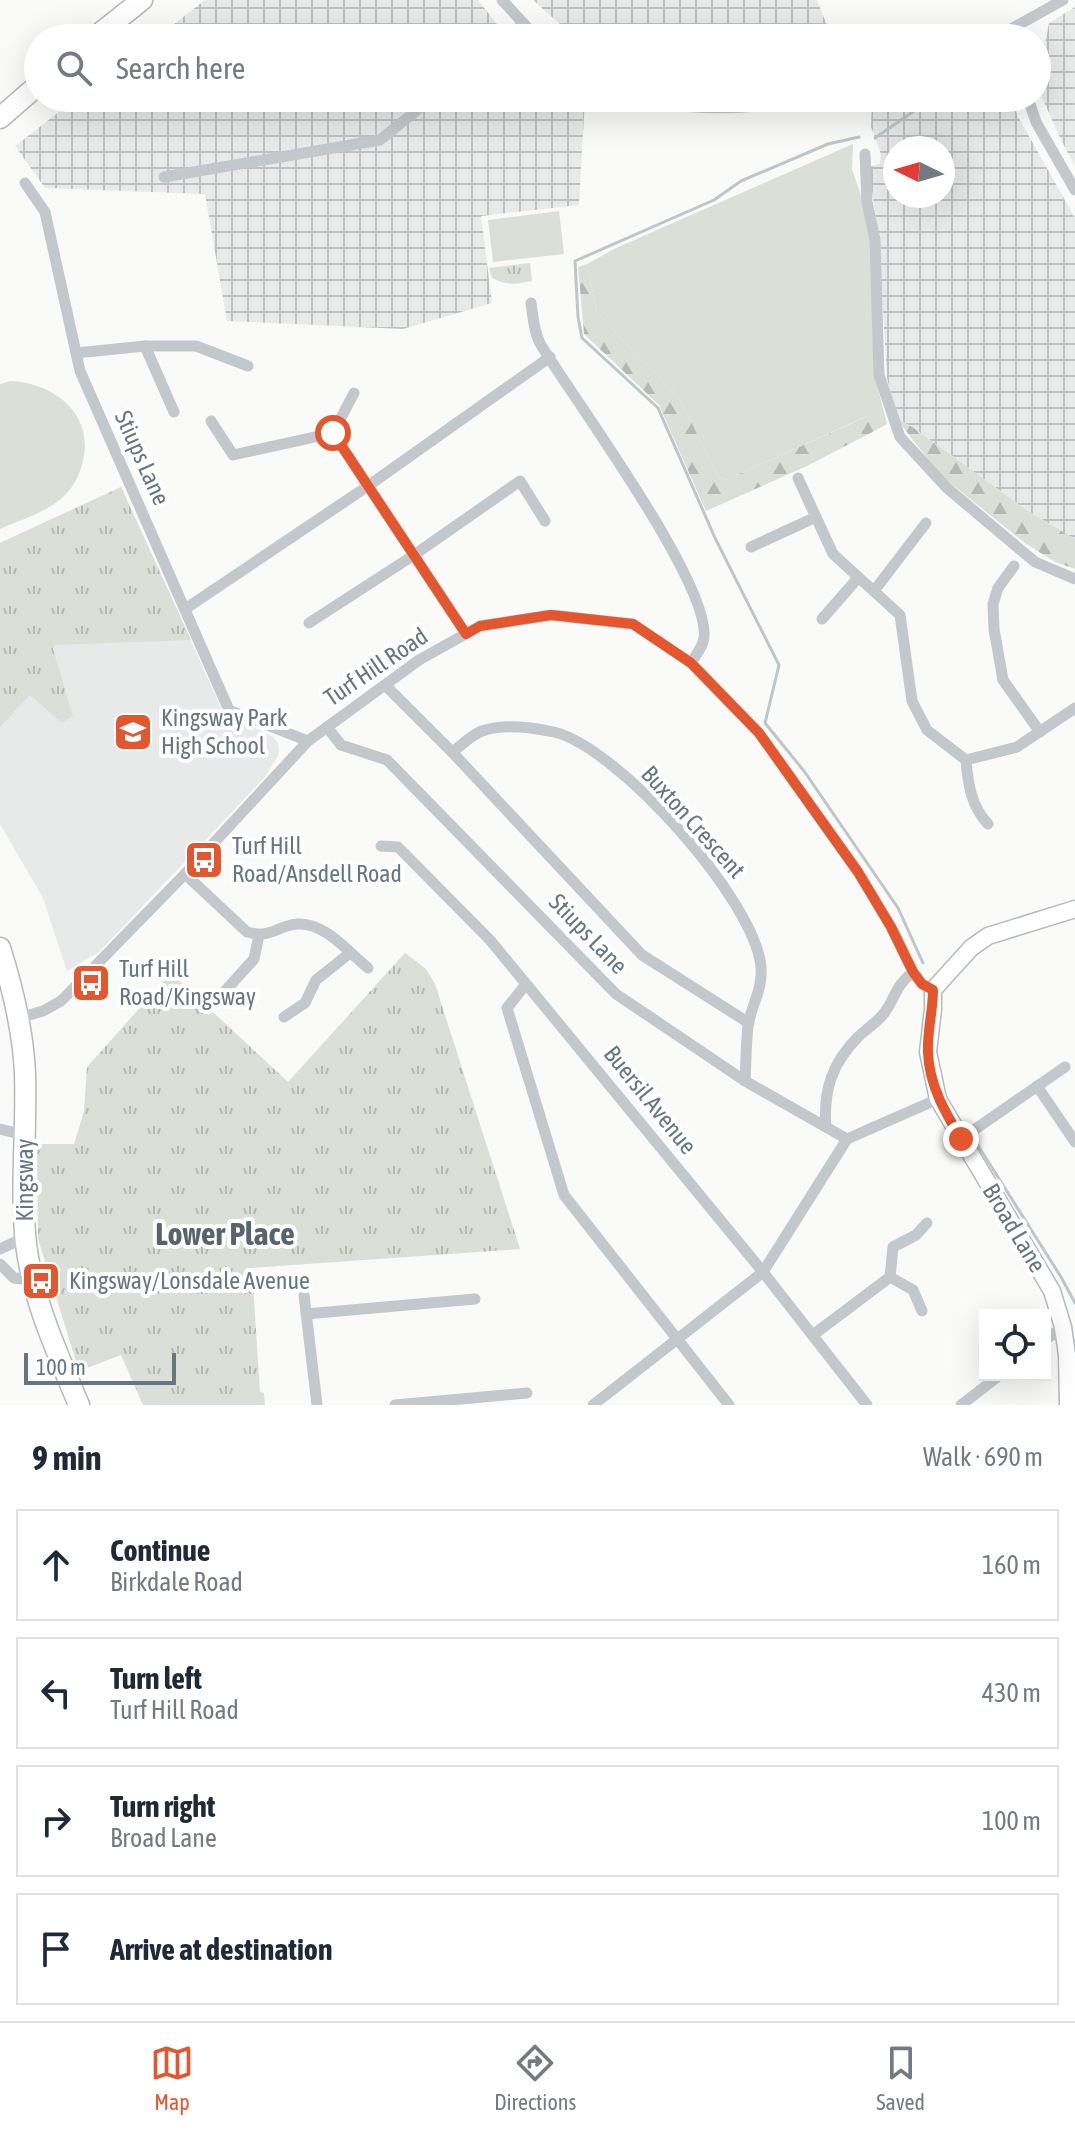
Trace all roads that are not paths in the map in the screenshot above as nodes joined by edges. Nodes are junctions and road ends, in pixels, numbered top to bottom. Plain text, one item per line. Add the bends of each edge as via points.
1 (142, 0) edge
2 (502, 0) edge
3 (1063, 0) edge
4 (112, 24) edge
5 (523, 24) edge
6 (1024, 24) edge
7 (24, 97) edge
8 (415, 112) edge
9 (1033, 112) edge
10 (0, 118) edge
11 (869, 159) dead end
12 (164, 177) dead end
13 (25, 183) dead end
14 (1075, 190) edge
15 (531, 303) dead end
16 (145, 346) junction
17 (76, 353) junction
18 (550, 357) junction
19 (248, 366) dead end
20 (354, 393) dead end
21 (174, 412) dead end
22 (211, 421) dead end
23 (333, 433) junction
24 (798, 478) dead end
25 (368, 486) junction
26 (816, 517) junction
27 (545, 521) dead end
28 (926, 523) dead end
29 (751, 547) dead end
30 (414, 555) junction
31 (1014, 566) dead end
32 (858, 578) junction
33 (1075, 579) edge
34 (874, 591) junction
35 (185, 609) junction
36 (822, 619) dead end
37 (309, 623) dead end
38 (466, 634) junction
39 (691, 663) junction
40 (385, 685) junction
41 (1075, 708) edge
42 (327, 727) junction
43 (1040, 732) junction
44 (308, 741) junction
45 (452, 752) junction
46 (966, 760) junction
47 (988, 824) dead end
48 (381, 846) dead end
49 (185, 874) junction
50 (1075, 909) edge
51 (259, 935) junction
52 (0, 948) edge
53 (350, 953) junction
54 (368, 968) dead end
55 (913, 972) junction
56 (219, 977) dead end
57 (526, 984) junction
58 (229, 986) junction
59 (933, 990) junction
60 (217, 1000) dead end
61 (284, 1017) dead end
62 (19, 1018) junction
63 (749, 1023) junction
64 (1065, 1067) dead end
65 (745, 1081) junction
66 (1037, 1086) junction
67 (938, 1099) junction
68 (826, 1127) junction
69 (0, 1129) edge
70 (25, 1135) junction
71 (847, 1139) junction
72 (961, 1139) junction
73 (1075, 1142) edge
74 (927, 1223) dead end
75 (25, 1228) junction
76 (0, 1249) edge
77 (0, 1264) edge
78 (763, 1272) junction
79 (890, 1277) junction
80 (32, 1280) junction
81 (304, 1295) dead end
82 (475, 1299) dead end
83 (922, 1311) dead end
84 (306, 1314) junction
85 (1063, 1327) junction
86 (813, 1335) junction
87 (1051, 1336) edge
88 (677, 1339) junction
89 (993, 1381) edge
90 (527, 1393) dead end
91 (964, 1404) edge
92 (79, 1405) edge
93 (317, 1405) edge
94 (395, 1405) edge
95 (593, 1405) edge
96 (729, 1405) edge
97 (867, 1405) edge
98 (1068, 1405) edge

1 - 4 highway
2 - 5 street
3 - 6 street
7 - 10 highway
8 - 12 street via 380,140
9 - 14 street
11 - 33 street via 879,375 900,437 947,488 1035,562
13 - 17 street, Stiups Lane via 45,212
15 - 18 street via 540,343
16 - 17 street
16 - 19 street via 196,346
16 - 21 street
17 - 35 street, Stiups Lane
18 - 25 street
18 - 39 street via 682,567 704,624 704,641
20 - 23 street
22 - 23 street via 233,455
23 - 25 street
24 - 26 street
25 - 30 street
25 - 35 street
26 - 29 street
26 - 32 street via 833,554
27 - 30 street via 520,481
28 - 34 street
30 - 37 street
30 - 38 street
31 - 43 street via 998,588 994,629 1003,680
32 - 34 street
32 - 36 street
34 - 46 street via 900,615 912,701 927,730
35 - 44 street, Stiups Lane via 229,710
38 - 39 street, Turf Hill Road via 480,626 551,615 633,624
38 - 40 street, Turf Hill Road
39 - 55 street, Turf Hill Road via 759,733 789,774 858,872
40 - 42 street, Turf Hill Road
40 - 45 street
41 - 43 street
42 - 44 street, Turf Hill Road
42 - 65 street, Stiups Lane via 341,745 387,760 616,994
43 - 46 street via 1017,747
44 - 49 street, Turf Hill Road
45 - 63 street via 642,955
45 - 63 street, Buxton Crescent via 481,731 516,726 557,732 599,753 665,815 723,883 751,932 761,967
46 - 47 street via 968,789
48 - 57 street, Buersil Avenue via 398,847
49 - 51 street via 247,932
49 - 62 street, Turf Hill Road via 61,1001
50 - 59 main road via 988,936
51 - 53 street via 297,924 322,928
51 - 58 street via 254,959
52 - 62 highway, Kingsway
53 - 54 street
53 - 61 street via 316,980 305,1003
55 - 59 street, Turf Hill Road
55 - 68 street via 832,1071 824,1106
56 - 58 street
57 - 78 street, Buersil Avenue
57 - 88 street via 507,1008 564,1195
58 - 60 street
59 - 67 main road, Broad Lane via 928,1052
62 - 70 highway, Kingsway
63 - 65 street, Buxton Crescent
64 - 66 street
65 - 68 street, Stiups Lane
66 - 72 street
66 - 73 street
67 - 71 street
67 - 72 main road, Broad Lane
68 - 71 street, Stiups Lane
69 - 70 street
70 - 75 highway, Kingsway
71 - 78 street
72 - 85 main road, Broad Lane via 1052,1291
74 - 79 street via 893,1247
75 - 76 street via 17,1241
75 - 80 highway, Kingsway
77 - 80 street via 14,1278
78 - 86 street, Buersil Avenue
78 - 88 street
79 - 83 street via 913,1290
79 - 86 street
80 - 92 highway, Kingsway
81 - 84 street
82 - 84 street
84 - 93 street
85 - 87 street
85 - 98 main road, Broad Lane
86 - 97 street, Buersil Avenue
88 - 95 street
88 - 96 street
89 - 91 street
90 - 94 street

